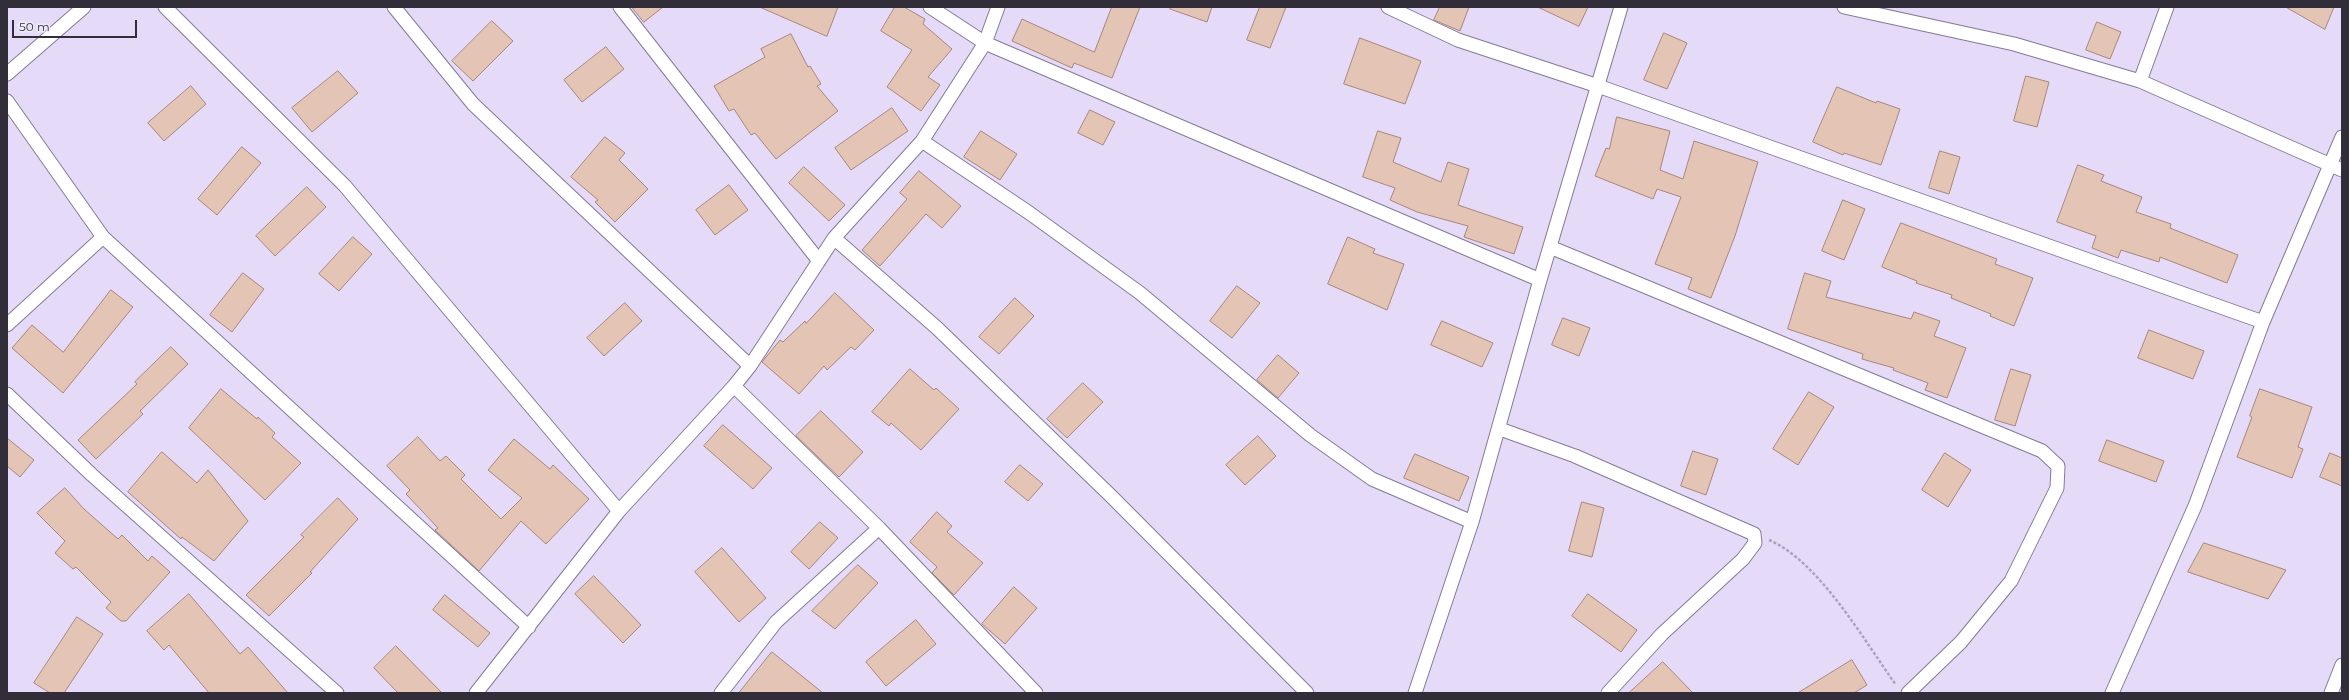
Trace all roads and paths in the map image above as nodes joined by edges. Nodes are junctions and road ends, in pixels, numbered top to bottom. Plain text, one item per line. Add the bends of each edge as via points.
1 (84, 7) edge
2 (165, 7) edge
3 (620, 7) edge
4 (930, 7) edge
5 (998, 7) edge
6 (1388, 7) edge
7 (1621, 7) edge
8 (1844, 7) edge
9 (2167, 7) edge
10 (397, 8) edge
11 (985, 43) junction
12 (7, 74) edge
13 (2140, 81) junction
14 (1598, 86) junction
15 (7, 101) edge
16 (2342, 137) edge
17 (922, 140) junction
18 (2336, 167) edge
19 (103, 237) junction
20 (834, 238) junction
21 (1550, 247) junction
22 (819, 261) junction
23 (1540, 280) junction
24 (2263, 322) junction
25 (7, 325) edge
26 (750, 366) junction
27 (734, 386) junction
28 (7, 394) edge
29 (1500, 429) junction
30 (619, 511) junction
31 (1472, 522) junction
32 (880, 528) junction
33 (1754, 534) junction
34 (529, 627) junction
35 (2342, 666) edge
36 (1897, 687) dead end
37 (337, 693) edge
38 (476, 693) edge
39 (721, 693) edge
40 (1036, 693) edge
41 (1307, 693) edge
42 (1415, 693) edge
43 (1608, 693) edge
44 (1908, 693) edge
45 (2112, 693) edge
46 (2331, 693) edge

1 - 12 street
2 - 30 street via 345,186
3 - 22 street
4 - 11 street
5 - 11 street
6 - 14 street via 1458,40
7 - 14 street
8 - 13 street via 2014,44
9 - 13 street
10 - 26 street via 473,104
11 - 17 street
11 - 23 street
13 - 18 street
14 - 21 street
14 - 24 street
15 - 19 street
16 - 18 street
17 - 20 street
17 - 31 street via 1140,293 1310,435 1372,479
18 - 24 street
19 - 25 street
19 - 34 street
20 - 22 street
20 - 41 street via 959,350 1111,496
21 - 23 street
21 - 44 street via 2042,451 2058,466 2058,488 2011,581 1961,642
22 - 26 street
23 - 29 street
24 - 45 street via 2195,506
26 - 27 street
27 - 30 street
27 - 32 street
28 - 37 street via 92,475
29 - 31 street
29 - 33 street via 1575,456
30 - 34 street
31 - 42 street
32 - 39 street via 776,622
32 - 40 street
33 - 36 path via 1774,542 1808,568 1829,591
33 - 43 street via 1755,543 1743,559 1662,634
34 - 38 street
35 - 46 street

